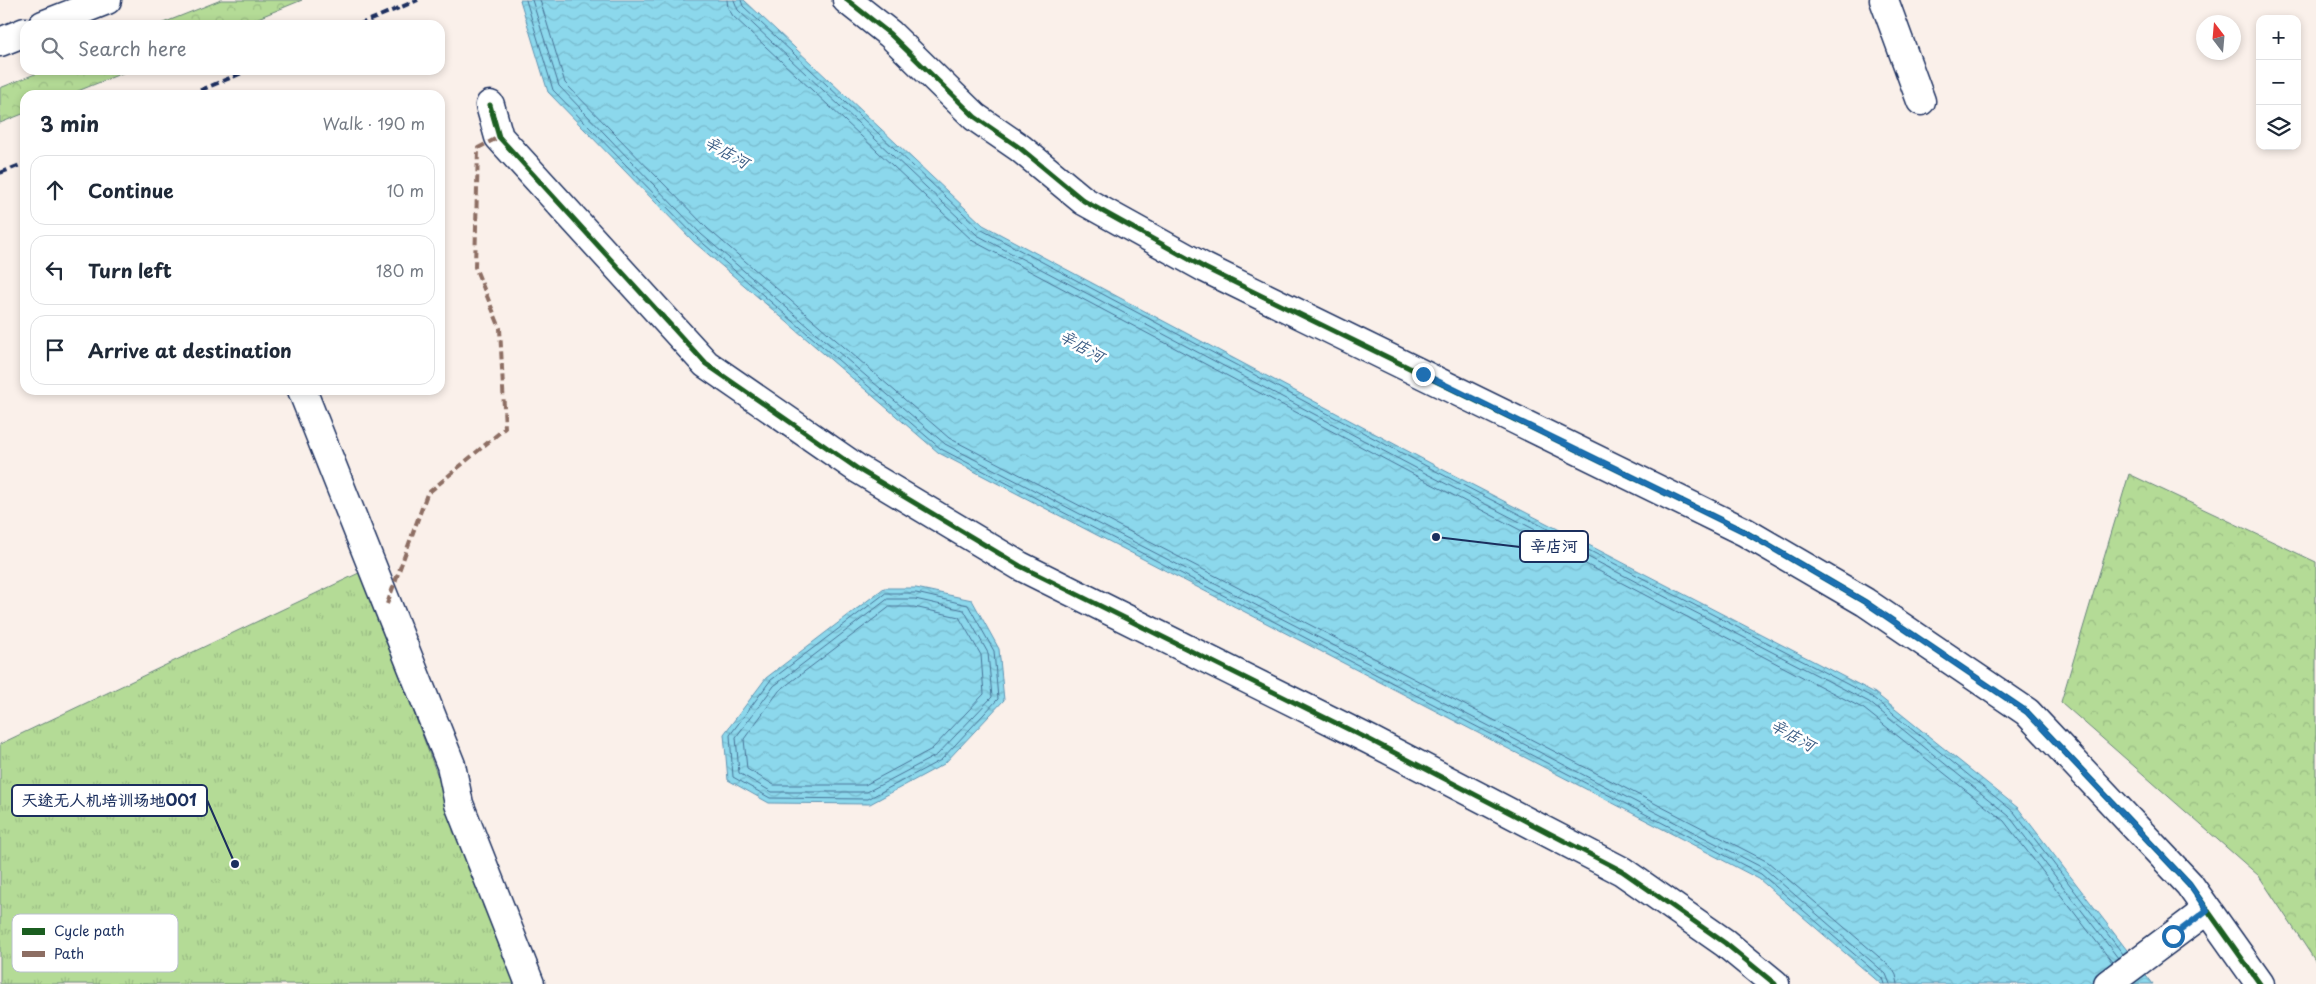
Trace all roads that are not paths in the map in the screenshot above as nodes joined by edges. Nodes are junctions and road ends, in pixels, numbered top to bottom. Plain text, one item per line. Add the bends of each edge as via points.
1 (107, 0) edge
2 (847, 0) edge
3 (1884, 0) edge
4 (56, 20) edge
5 (20, 34) edge
6 (0, 42) edge
7 (1921, 101) dead end
8 (490, 105) dead end
9 (304, 395) edge
10 (2207, 910) junction
11 (530, 984) edge
12 (1775, 984) edge
13 (2108, 984) edge
14 (2260, 984) edge

1 - 4 street
2 - 10 street via 890,34 975,117 1020,148 1084,201 1205,268 1745,532 1865,602 2027,712 2189,884
3 - 7 street
5 - 6 street
8 - 12 street via 499,137 706,364 858,469 1020,566 1370,740 1622,871 1725,942
9 - 11 street via 451,765 459,804
10 - 13 street
10 - 14 street

